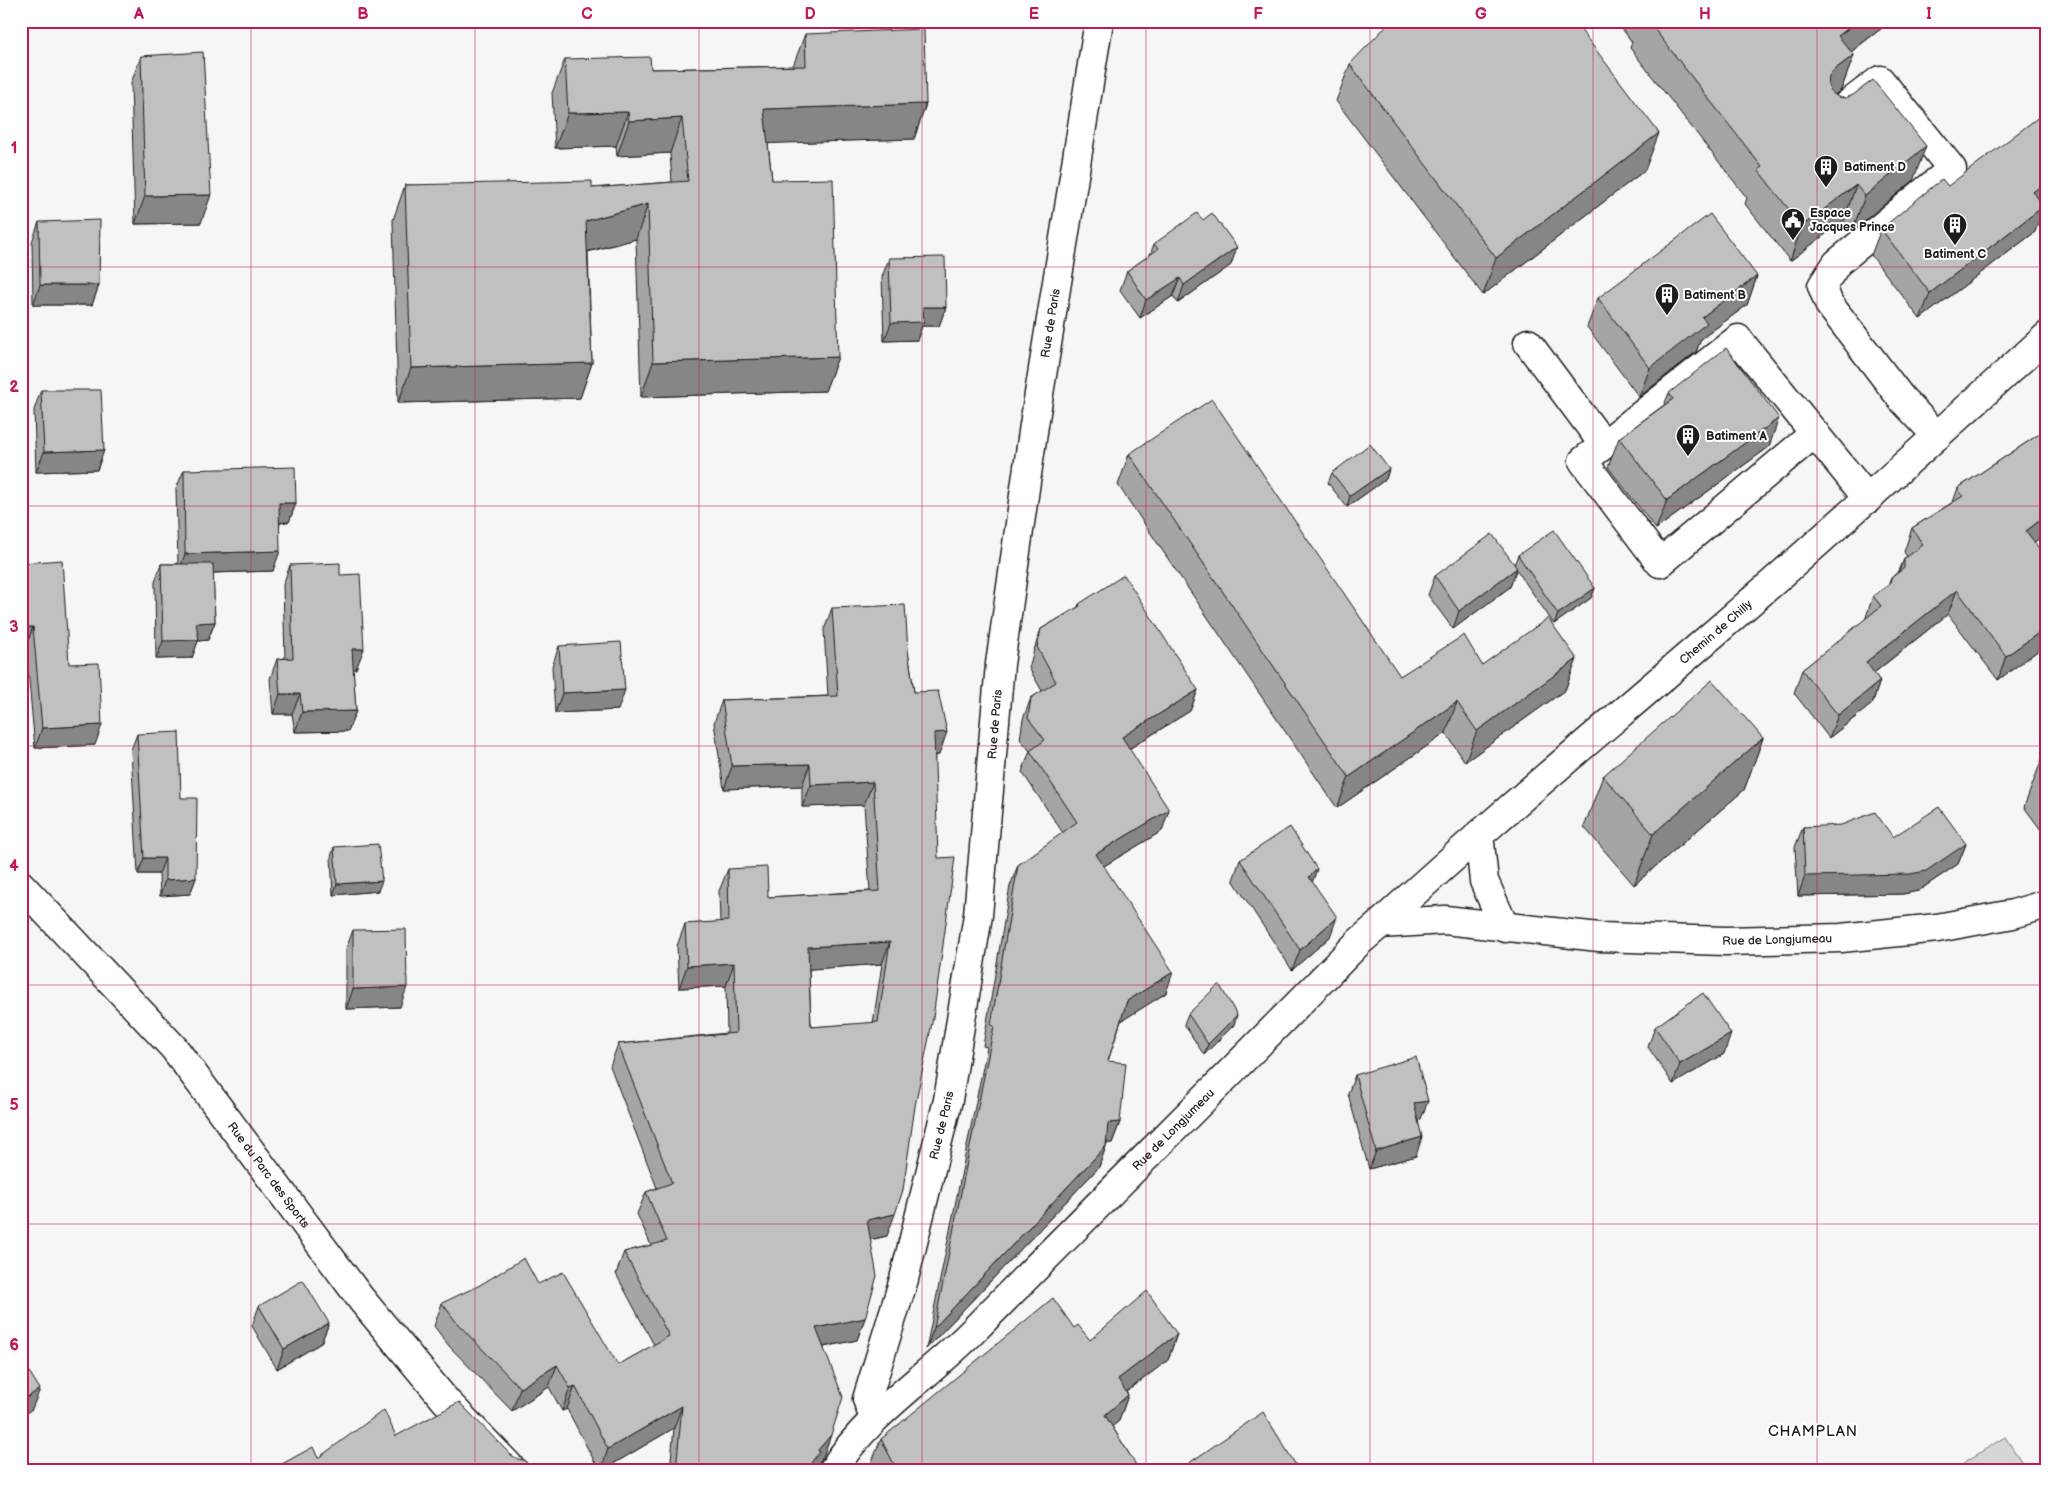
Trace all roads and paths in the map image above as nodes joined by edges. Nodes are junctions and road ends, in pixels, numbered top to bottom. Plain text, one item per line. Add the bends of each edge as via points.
1 (1100, 21) edge
2 (1831, 117) edge
3 (2047, 336) edge
4 (1528, 343) dead end
5 (1815, 432) junction
6 (1937, 436) junction
7 (1604, 445) junction
8 (1868, 499) junction
9 (1479, 834) junction
10 (21, 884) edge
11 (2047, 904) edge
12 (1380, 924) junction
13 (1505, 928) junction
14 (874, 1419) junction
15 (513, 1470) edge
16 (833, 1470) edge

1 - 14 street, Rue de Paris via 1036,415 1000,664 978,915 948,1100 904,1279 867,1399
2 - 6 street via 1880,80 1952,169 1837,263 1822,286 1829,304 1901,398
3 - 6 street, Chemin de Chilly
4 - 7 street
5 - 7 street via 1738,339
5 - 7 street via 1660,563 1583,462
5 - 8 street
6 - 8 street, Chemin de Chilly
8 - 9 street, Chemin de Chilly
9 - 12 street, Chemin de Chilly
9 - 13 street via 1484,881
10 - 15 street, Rue du Parc des Sports via 174,1048 361,1299 446,1401
11 - 13 street, Rue de Longjumeau via 1938,928 1841,938 1725,942 1599,937
12 - 13 street, Rue de Longjumeau via 1444,920
12 - 14 street, Rue de Longjumeau via 958,1346
14 - 16 street, Rue de Longjumeau via 846,1448

